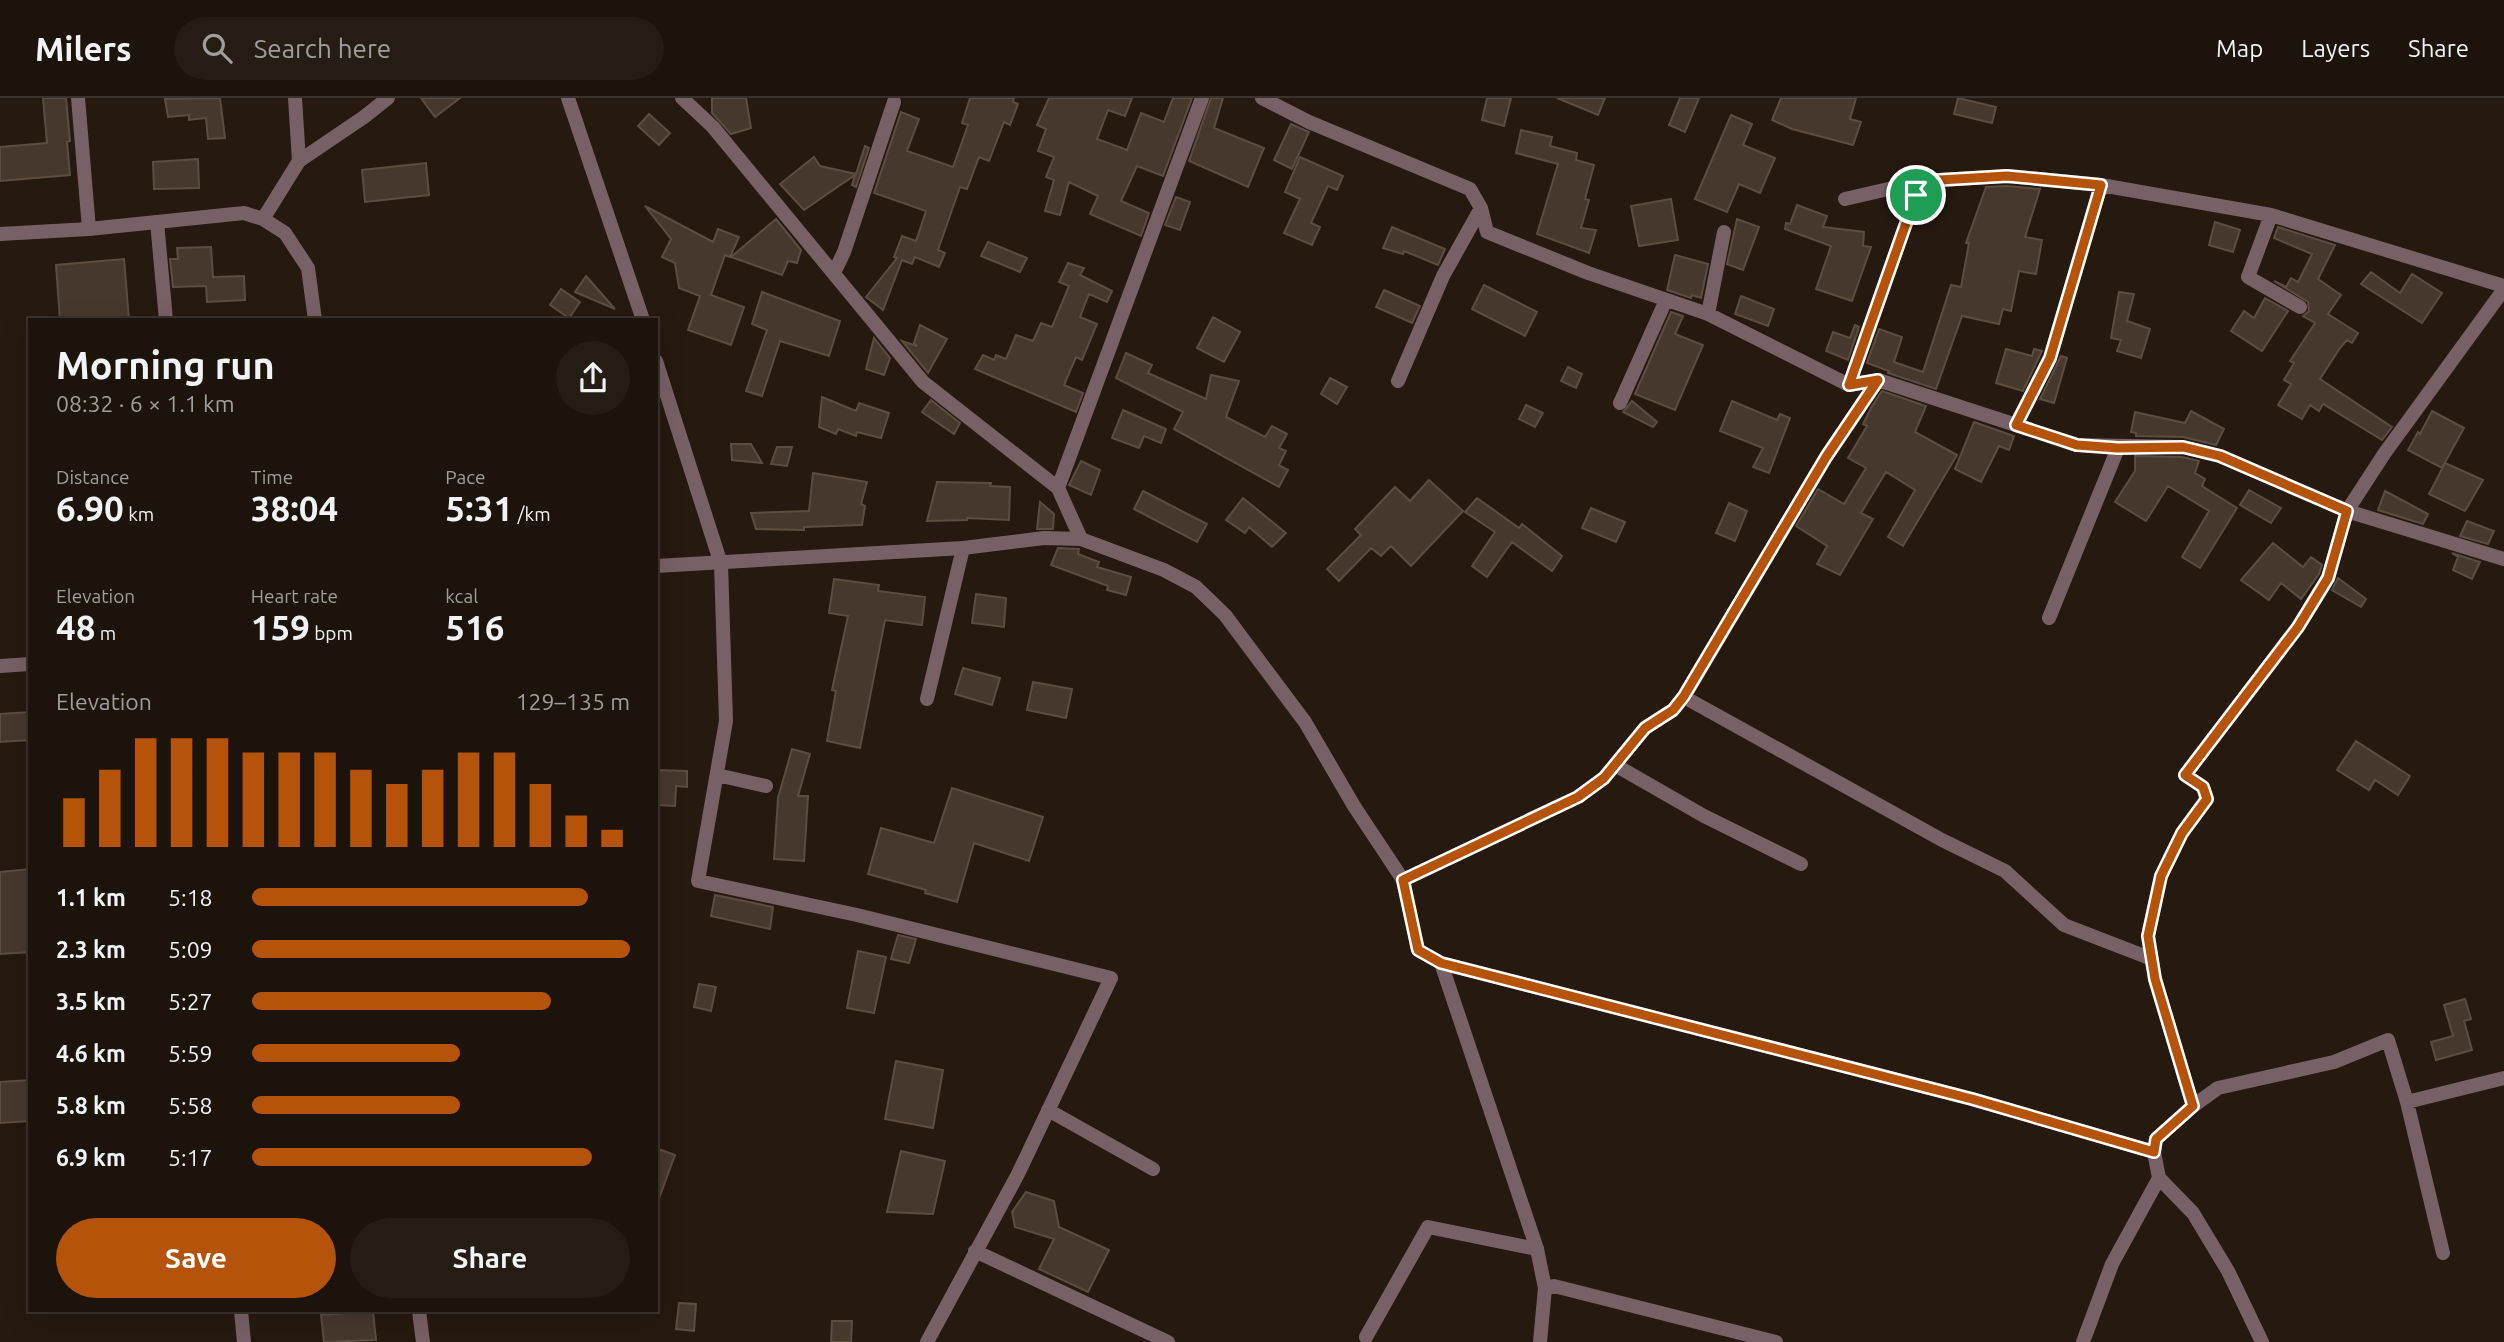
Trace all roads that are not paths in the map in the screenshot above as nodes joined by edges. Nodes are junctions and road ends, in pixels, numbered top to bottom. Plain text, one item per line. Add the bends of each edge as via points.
1 (78, 98) edge
2 (295, 98) edge
3 (388, 98) edge
4 (568, 98) edge
5 (682, 98) edge
6 (1202, 98) edge
7 (1262, 98) edge
8 (894, 102) dead end
9 (299, 161) junction
10 (1923, 181) junction
11 (2101, 185) junction
12 (1845, 199) dead end
13 (1481, 208) junction
14 (2271, 215) junction
15 (263, 219) junction
16 (157, 222) junction
17 (89, 229) junction
18 (1724, 232) dead end
19 (0, 234) edge
20 (834, 273) junction
21 (2504, 288) edge
22 (1666, 300) junction
23 (2300, 307) dead end
24 (1708, 314) junction
25 (166, 318) edge
26 (315, 318) edge
27 (642, 318) edge
28 (658, 367) edge
29 (1878, 380) junction
30 (1398, 381) dead end
31 (1849, 385) junction
32 (1620, 403) dead end
33 (2016, 425) junction
34 (2118, 448) junction
35 (1058, 488) junction
36 (2347, 511) junction
37 (1081, 539) junction
38 (963, 548) junction
39 (2504, 559) edge
40 (721, 564) junction
41 (658, 566) edge
42 (2049, 618) dead end
43 (28, 664) edge
44 (0, 666) edge
45 (1684, 696) junction
46 (927, 699) dead end
47 (1615, 765) junction
48 (717, 775) junction
49 (766, 786) dead end
50 (1801, 864) dead end
51 (1403, 880) junction
52 (2152, 959) junction
53 (1441, 963) junction
54 (2504, 1078) edge
55 (2407, 1102) junction
56 (2193, 1106) junction
57 (1048, 1110) junction
58 (2154, 1152) junction
59 (1153, 1169) dead end
60 (2159, 1178) junction
61 (1537, 1248) junction
62 (975, 1251) junction
63 (2443, 1253) dead end
64 (1545, 1289) junction
65 (242, 1312) edge
66 (419, 1312) edge
67 (1366, 1337) dead end
68 (244, 1342) edge
69 (422, 1342) edge
70 (927, 1342) edge
71 (1168, 1342) edge
72 (1540, 1342) edge
73 (1776, 1342) edge
74 (2083, 1342) edge
75 (2262, 1342) edge

1 - 17 street
2 - 9 street
3 - 9 street
4 - 27 street
5 - 20 street via 713,127
6 - 35 street
7 - 13 street via 1470,189
8 - 20 street
9 - 15 street
10 - 11 street via 2007,176
10 - 12 street
10 - 31 street
11 - 14 street
11 - 33 street via 2050,358
13 - 22 street via 1487,232
13 - 30 street via 1443,276
14 - 21 street
14 - 23 street via 2248,277
15 - 16 street via 244,214
15 - 26 street via 285,233 307,268
16 - 17 street
16 - 25 street
17 - 19 street
18 - 24 street
20 - 35 street via 923,382
21 - 36 street
22 - 24 street
22 - 32 street
24 - 31 street
28 - 40 street
29 - 31 street
29 - 33 street
29 - 45 street via 1826,457
33 - 34 street via 2077,445
34 - 36 street via 2183,447 2220,456
34 - 42 street
35 - 37 street
36 - 39 street
36 - 52 street via 2328,578 2298,627 2185,775 2203,787 2207,799 2182,833 2161,876 2148,936
37 - 38 street via 1044,538
37 - 51 street via 1164,570 1196,587 1225,615 1305,722
38 - 40 street
38 - 46 street
40 - 41 street
40 - 48 street via 726,721
43 - 44 street
45 - 47 street via 1673,710 1645,728
45 - 52 street via 2005,871 2064,925
47 - 50 street
47 - 51 street via 1578,797
48 - 49 street
48 - 57 street via 698,881 1111,978
51 - 53 street via 1418,950
52 - 56 street
53 - 58 street via 1972,1099
53 - 61 street
54 - 55 street
55 - 56 street via 2388,1040 2334,1062 2218,1088
55 - 63 street
56 - 58 street via 2156,1139
57 - 59 street
57 - 62 street
58 - 60 street
60 - 74 street via 2112,1264
60 - 75 street via 2193,1213 2228,1271
61 - 64 street
61 - 67 street via 1428,1227
62 - 70 street
62 - 71 street
64 - 72 street
64 - 73 street via 1554,1286
65 - 68 street
66 - 69 street

